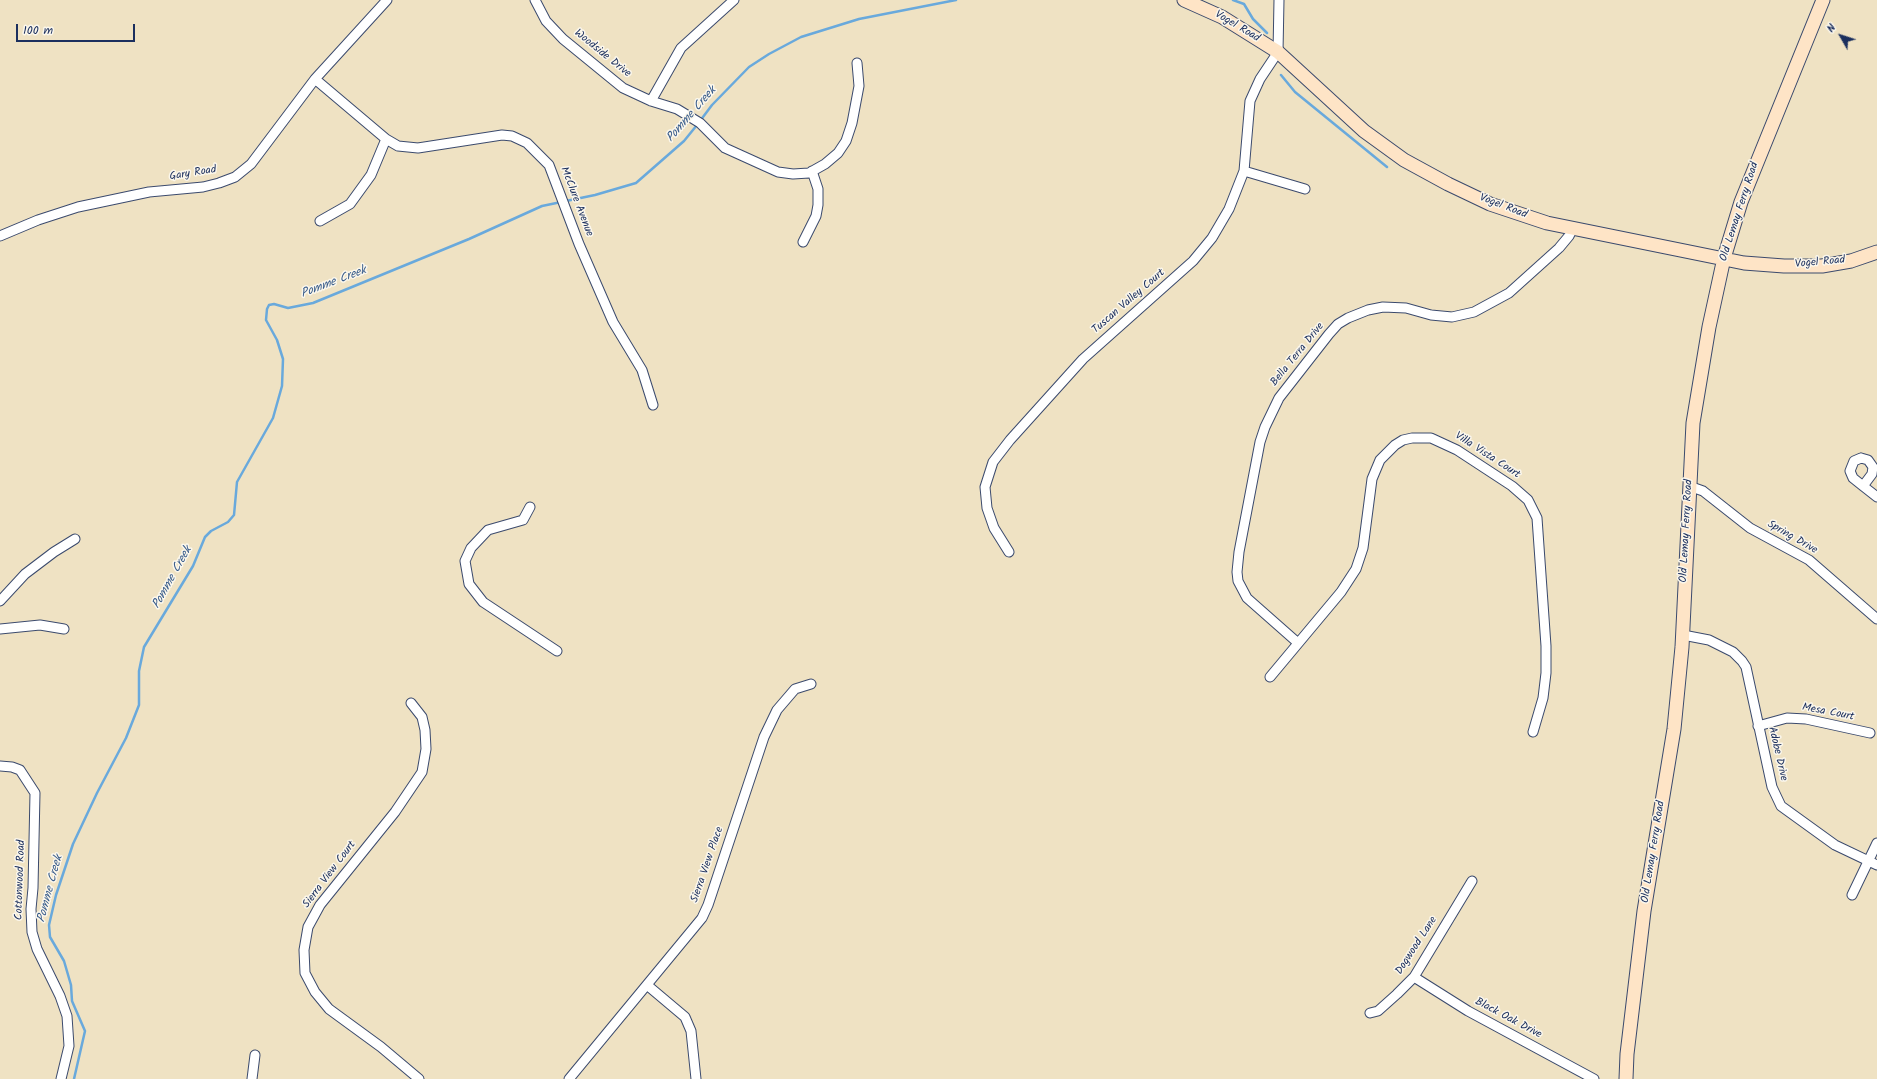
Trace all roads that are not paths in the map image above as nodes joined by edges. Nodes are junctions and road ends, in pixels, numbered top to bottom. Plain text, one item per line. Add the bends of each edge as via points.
1 (387, 0) edge
2 (535, 0) edge
3 (734, 0) edge
4 (1184, 0) edge
5 (1279, 0) edge
6 (1823, 0) edge
7 (1278, 52) junction
8 (857, 63) dead end
9 (314, 79) junction
10 (651, 101) junction
11 (386, 139) junction
12 (812, 171) junction
13 (1244, 171) junction
14 (1306, 189) dead end
15 (320, 221) dead end
16 (1573, 228) junction
17 (0, 236) edge
18 (803, 242) dead end
19 (1877, 252) edge
20 (1724, 258) junction
21 (653, 405) dead end
22 (1689, 486) junction
23 (1863, 486) dead end
24 (1877, 497) edge
25 (530, 507) dead end
26 (75, 539) dead end
27 (1009, 552) dead end
28 (0, 600) edge
29 (1877, 619) edge
30 (64, 628) dead end
31 (0, 629) edge
32 (1683, 635) junction
33 (1298, 643) junction
34 (557, 652) dead end
35 (1270, 677) dead end
36 (811, 684) dead end
37 (411, 703) dead end
38 (1758, 726) junction
39 (1533, 732) dead end
40 (1870, 734) dead end
41 (0, 766) edge
42 (1877, 843) edge
43 (1867, 862) junction
44 (1877, 865) edge
45 (1472, 881) dead end
46 (1852, 895) dead end
47 (1414, 977) junction
48 (647, 985) junction
49 (1370, 1013) dead end
50 (255, 1055) dead end
51 (62, 1079) edge
52 (252, 1079) edge
53 (419, 1079) edge
54 (569, 1079) edge
55 (696, 1079) edge
56 (1594, 1079) edge
57 (1626, 1079) edge

1 - 9 street, Gary Road
2 - 10 street, Woodside Drive via 546,21 563,38 623,88
3 - 10 street via 682,48
4 - 7 main road, Vogel Road via 1222,17
5 - 7 street
6 - 20 main road, Old Lemay Ferry Road via 1749,180
7 - 13 street, Tuscan Valley Court via 1260,79 1250,101
7 - 16 main road, Vogel Road via 1364,131 1404,160 1490,204 1546,223
8 - 12 street, Woodside Drive via 860,86 846,141 838,153
9 - 11 street, McClure Avenue
9 - 17 street, Gary Road via 251,164 235,177 203,187 149,192 78,207
10 - 12 street, Woodside Drive via 677,109 700,123 725,148 778,172 793,174
11 - 15 street via 370,175 350,204
11 - 21 street, McClure Avenue via 398,146 418,148 502,135 512,136 527,144 539,155 549,165 579,244 613,322 642,370
12 - 18 street via 818,189 818,205 816,216
13 - 14 street
13 - 27 street, Tuscan Valley Court via 1219,227 1193,261 1083,359 993,462 985,487 987,508 994,528
16 - 20 main road, Vogel Road
16 - 33 street, Bella Terra Drive via 1570,236 1559,248 1509,293 1474,312 1447,317 1406,308 1383,307 1348,318 1329,334 1279,398 1260,442 1237,572 1238,581 1247,598
19 - 20 main road, Vogel Road via 1851,261 1822,266 1784,266
20 - 22 main road, Old Lemay Ferry Road via 1697,397
22 - 29 street, Spring Drive via 1703,491 1750,528 1809,560
22 - 32 main road, Old Lemay Ferry Road
23 - 24 street
25 - 34 street via 523,520 488,530 471,548 465,561 469,584 483,602
26 - 28 street via 26,574
30 - 31 street via 40,625
32 - 38 street, Adobe Drive via 1709,640 1733,652 1742,661 1746,667
32 - 57 main road, Old Lemay Ferry Road via 1674,729 1644,918
33 - 35 street, Villa Vista Court
33 - 39 street, Villa Vista Court via 1341,592 1356,569 1363,548 1372,479 1380,460 1403,440 1422,438 1440,441 1520,493 1528,500 1537,518 1546,638 1546,673 1543,698
36 - 48 street, Sierra View Place via 795,689 777,710 764,736 702,918
37 - 53 street, Sierra View Court via 422,717 425,730 426,749 422,772 394,812 320,905 308,927 304,950 305,973 315,992 329,1009
38 - 40 street, Mesa Court via 1787,718 1806,719
38 - 43 street, Adobe Drive via 1772,787 1781,806 1835,845
41 - 51 street, Cottonwood Road via 20,770 35,793 32,932 67,1016 69,1046
42 - 43 street
43 - 44 street, Adobe Drive
43 - 46 street
45 - 47 street, Dogwood Lane
47 - 49 street, Dogwood Lane via 1378,1011
47 - 56 street, Black Oak Drive via 1468,1011
48 - 54 street, Sierra View Place
48 - 55 street via 685,1017 691,1031
50 - 52 street

